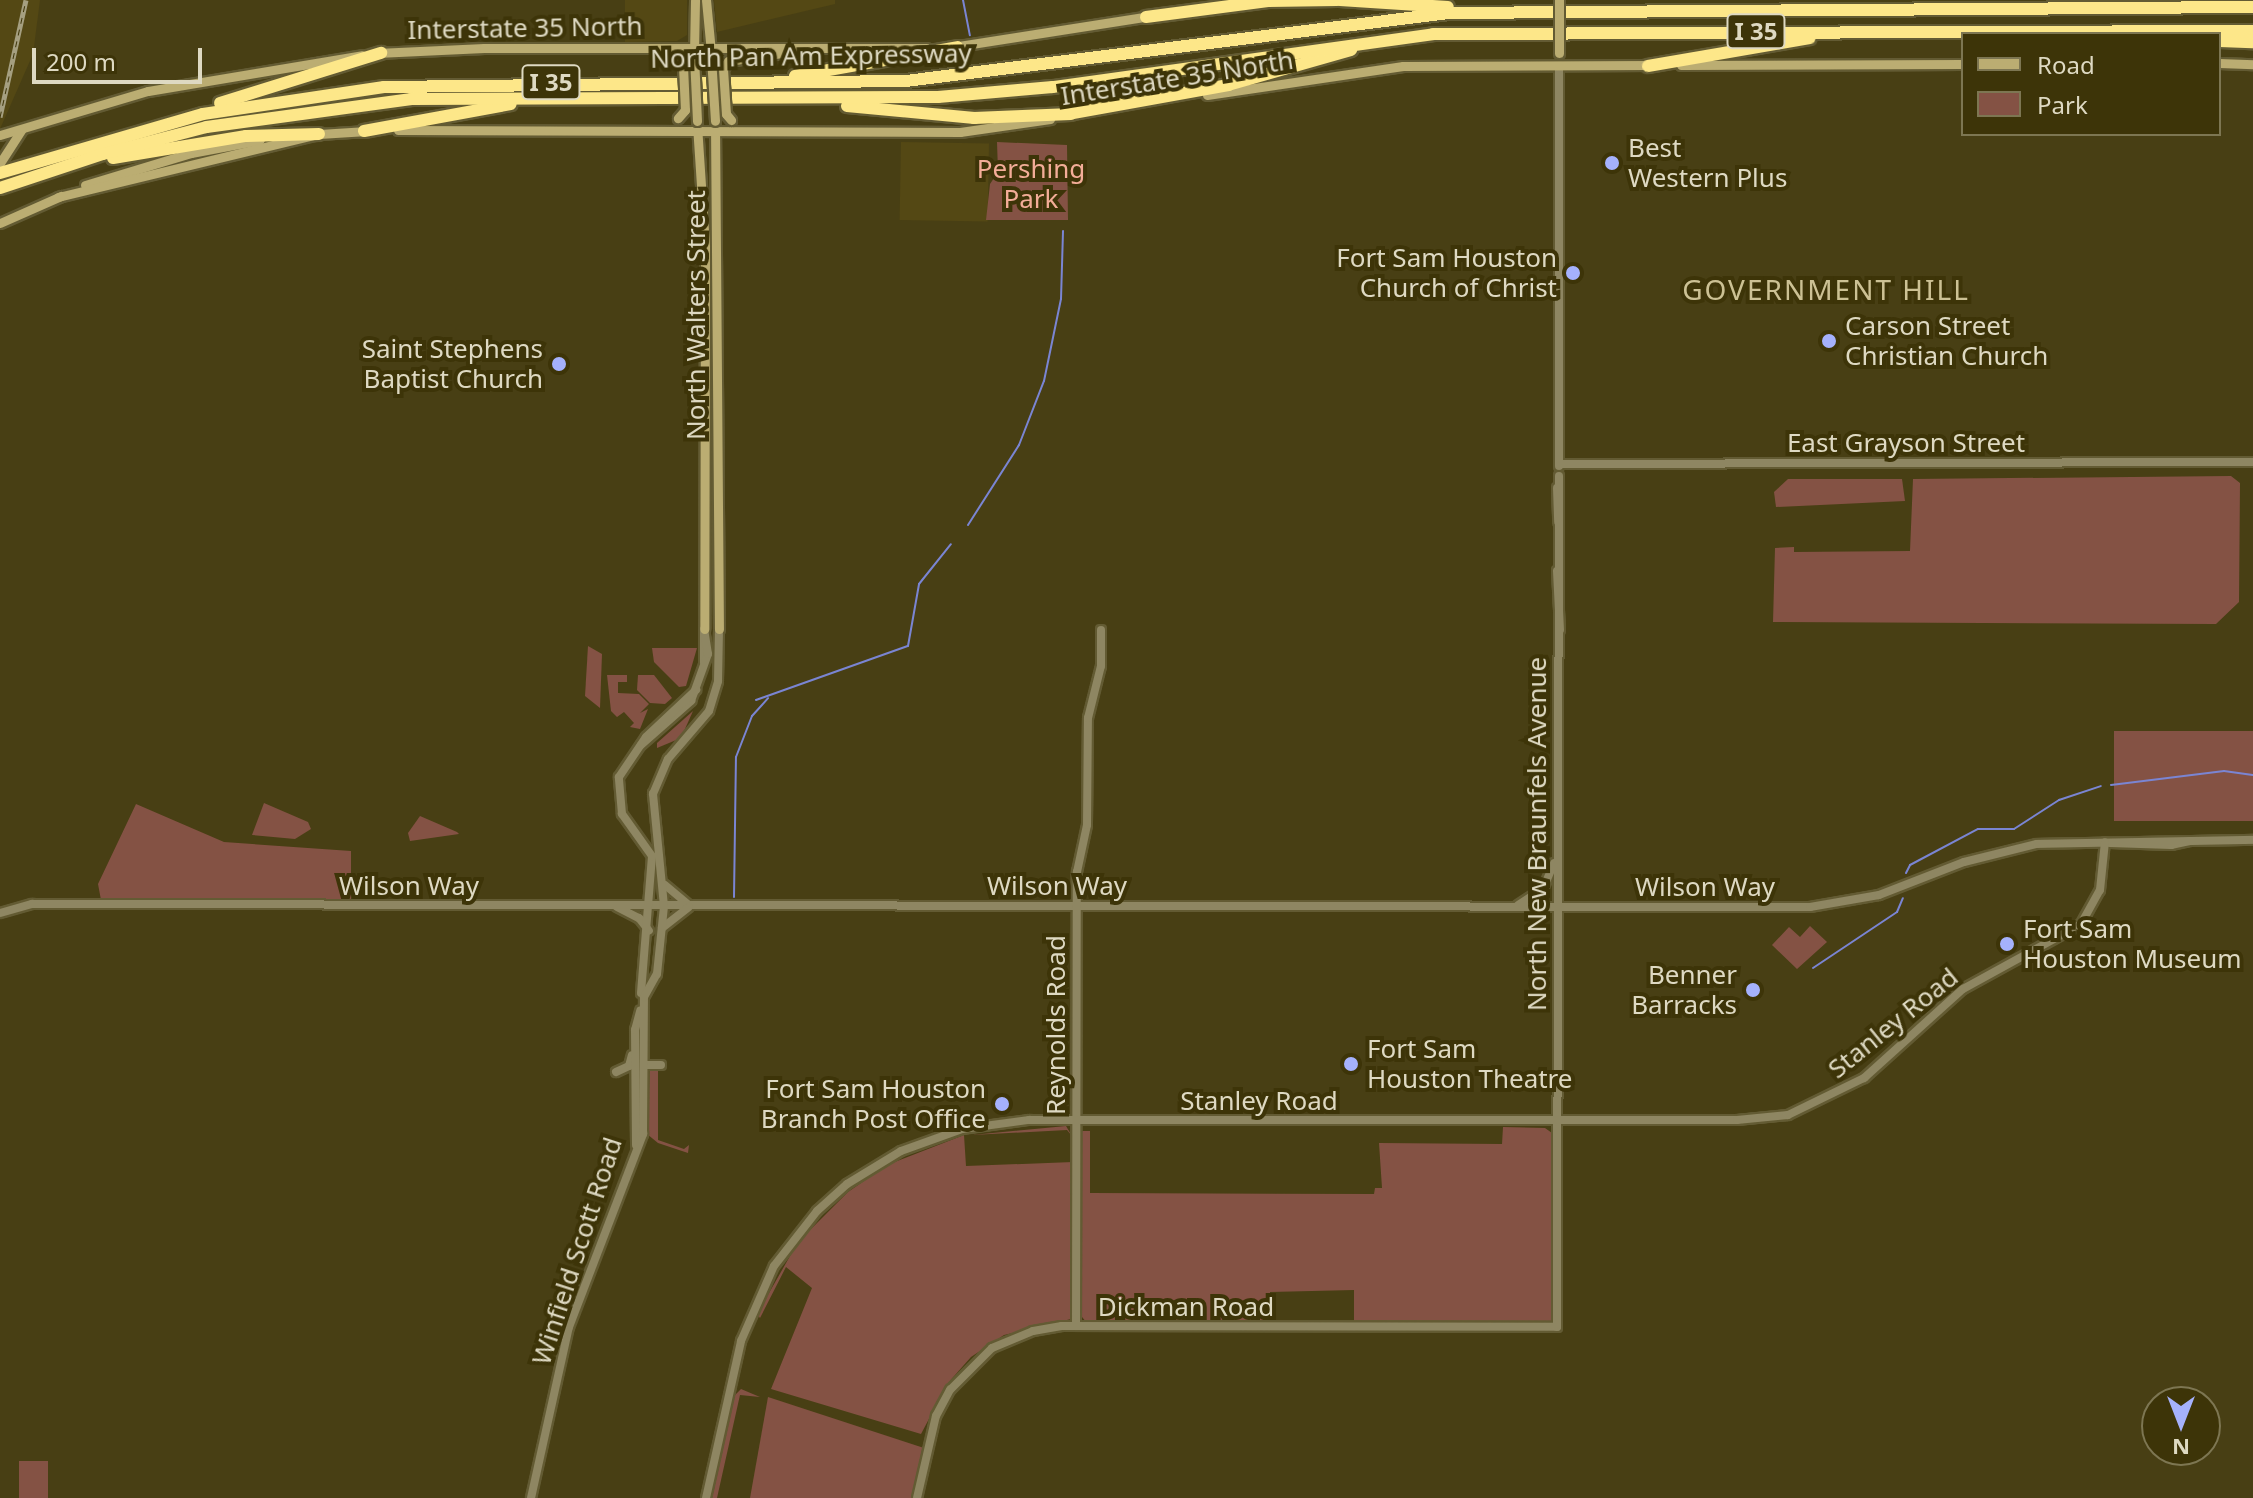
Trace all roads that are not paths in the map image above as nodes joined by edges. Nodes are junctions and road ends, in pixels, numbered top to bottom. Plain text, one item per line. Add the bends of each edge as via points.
1 (695, 0) edge
2 (706, 0) edge
3 (1249, 0) edge
4 (1338, 0) edge
5 (1559, 0) edge
6 (1819, 0) edge
7 (2253, 7) edge
8 (2009, 8) junction
9 (1544, 10) junction
10 (1146, 17) junction
11 (1521, 31) junction
12 (2068, 31) junction
13 (2253, 31) edge
14 (1991, 32) joint
15 (2075, 32) edge
16 (1961, 33) edge
17 (2221, 41) edge
18 (2253, 42) edge
19 (957, 47) junction
20 (659, 49) junction
21 (802, 49) junction
22 (381, 53) junction
23 (694, 53) junction
24 (711, 53) junction
25 (2221, 63) edge
26 (1961, 64) edge
27 (2253, 64) edge
28 (1559, 66) junction
29 (1648, 66) junction
30 (730, 82) junction
31 (728, 97) junction
32 (606, 98) junction
33 (1072, 114) junction
34 (715, 124) junction
35 (697, 125) junction
36 (24, 126) junction
37 (655, 127) junction
38 (763, 128) junction
39 (364, 131) junction
40 (319, 134) junction
41 (0, 135) edge
42 (61, 151) junction
43 (0, 163) edge
44 (0, 173) edge
45 (28, 178) junction
46 (5, 186) edge
47 (1, 223) edge
48 (2253, 462) edge
49 (1560, 464) junction
50 (704, 629) joint
51 (719, 629) joint
52 (1101, 630) dead end
53 (1558, 838) junction
54 (2253, 840) edge
55 (2105, 842) junction
56 (653, 881) junction
57 (664, 884) junction
58 (612, 906) junction
59 (627, 906) junction
60 (652, 906) junction
61 (664, 906) junction
62 (693, 906) junction
63 (1076, 906) junction
64 (1511, 907) junction
65 (1558, 907) junction
66 (0, 913) edge
67 (662, 928) junction
68 (649, 931) junction
69 (635, 1030) junction
70 (644, 1065) junction
71 (661, 1065) dead end
72 (636, 1084) junction
73 (1076, 1120) junction
74 (1558, 1120) junction
75 (636, 1149) junction
76 (1076, 1326) junction
77 (1557, 1327) joint
78 (531, 1498) edge
79 (706, 1498) edge
80 (917, 1498) edge

1 - 23 main road, North Walters Street
2 - 24 main road, North Walters Street
3 - 10 main road, Interstate 35 North
4 - 9 highway
4 - 10 highway via 1268,1
5 - 28 main road, North New Braunfels Avenue, bridge
6 - 8 highway
7 - 8 highway, North Pan Am Expressway / I 35
8 - 9 highway, North Pan Am Expressway / I 35
9 - 30 highway, North Pan Am Expressway / I 35 via 1374,19 906,81
10 - 19 main road, Interstate 35 North
11 - 14 highway, North Pan Am Expressway / I 35
11 - 31 highway, North Pan Am Expressway / I 35 via 1369,40 1053,87 938,97
11 - 33 highway via 1334,53 1228,85
12 - 13 highway, North Pan Am Expressway / I 35
12 - 14 highway, North Pan Am Expressway / I 35
12 - 15 highway
16 - 29 highway via 1810,38
17 - 18 highway
19 - 21 main road, Interstate 35 North
19 - 30 highway via 828,73
20 - 22 main road, Interstate 35 North
20 - 23 main road, Interstate 35 North
20 - 37 main road, bridge via 683,66 685,110
21 - 24 main road, Interstate 35 North
21 - 38 main road, bridge via 776,58 728,61 723,69 726,114
22 - 36 main road, Interstate 35 North via 222,75
22 - 42 highway via 106,132
23 - 24 main road, Interstate 35 North
23 - 35 main road, North Walters Street, bridge
24 - 34 main road, North Walters Street, bridge
25 - 27 main road
26 - 29 main road, Interstate 35 North
28 - 29 main road, Interstate 35 North
28 - 33 main road, Interstate 35 North via 1403,66
28 - 49 street, North New Braunfels Avenue
30 - 42 highway, North Pan Am Expressway / I 35 via 473,82 363,89 203,114
31 - 32 highway, North Pan Am Expressway / I 35
31 - 33 highway via 974,118
32 - 39 highway via 480,106
32 - 45 highway, North Pan Am Expressway / I 35 via 472,96 289,113 162,138
33 - 38 main road, Interstate 35 North via 960,132
34 - 35 main road, Interstate 35 North
34 - 38 main road, Interstate 35 North
34 - 51 main road, North Walters Street
35 - 37 main road, Interstate 35 North
35 - 50 main road, North Walters Street via 705,247
36 - 41 main road, Interstate 35 North
36 - 43 main road
37 - 39 main road, Interstate 35 North
39 - 40 main road, Interstate 35 North
40 - 45 highway via 210,141
40 - 47 main road via 191,153 58,197
42 - 44 highway, North Pan Am Expressway / I 35
45 - 46 highway, North Pan Am Expressway / I 35
48 - 49 street, East Grayson Street
49 - 53 street, North New Braunfels Avenue
50 - 56 street, Winfield Scott Road via 709,641 691,701 621,770 616,795 622,814 649,846
51 - 57 street via 718,681 709,711 668,759 654,792 653,823
52 - 63 street, Reynolds Road via 1101,666 1088,718 1087,825
53 - 64 street via 1549,881 1535,897
53 - 65 street, North New Braunfels Avenue
54 - 55 street, Wilson Way
55 - 65 street, Wilson Way via 2000,850 1879,895 1810,907
55 - 74 street, Stanley Road via 2100,890 2081,924 1968,986 1864,1078 1825,1101 1757,1120
56 - 59 street via 646,895
56 - 60 street, Winfield Scott Road
57 - 61 street
57 - 62 street
58 - 59 street, Wilson Way
58 - 66 street, Wilson Way via 32,904
58 - 68 street via 639,918
59 - 60 street, Wilson Way
60 - 61 street, Wilson Way
60 - 68 street, Winfield Scott Road
61 - 62 street, Wilson Way
61 - 67 street
62 - 63 street, Wilson Way
62 - 67 street via 677,912
63 - 64 street, Wilson Way
63 - 73 street, Reynolds Road
64 - 65 street, Wilson Way
65 - 74 street, North New Braunfels Avenue
67 - 70 street via 657,974 644,997
68 - 69 street, Winfield Scott Road
69 - 72 street, Winfield Scott Road
69 - 72 street via 631,1063 616,1072
70 - 71 street
70 - 75 street via 645,1124
72 - 75 street, Winfield Scott Road
73 - 74 street, Stanley Road
73 - 76 street, Reynolds Road
73 - 79 street, Stanley Road via 998,1123 940,1135 874,1166 817,1211 779,1258 755,1303 731,1381
74 - 77 street, North New Braunfels Avenue
75 - 78 street, Winfield Scott Road via 569,1327
76 - 77 street, Dickman Road
76 - 80 street, Dickman Road via 1005,1341 959,1377 936,1416

